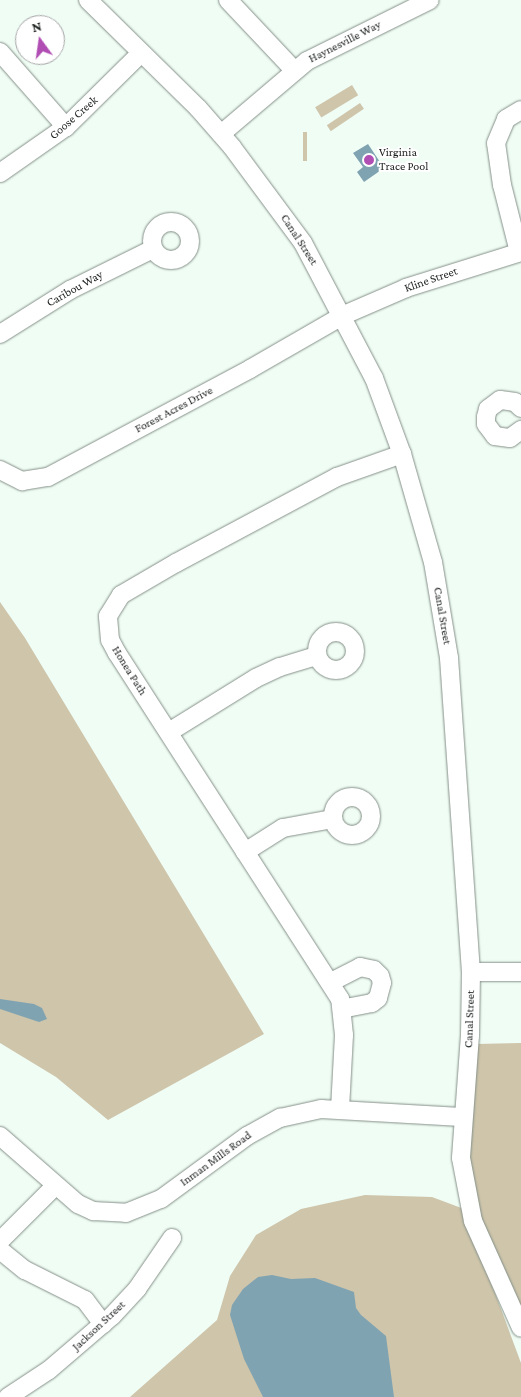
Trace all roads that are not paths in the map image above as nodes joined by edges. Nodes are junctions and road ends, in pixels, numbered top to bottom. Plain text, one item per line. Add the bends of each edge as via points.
1 (88, 0) edge
2 (228, 0) edge
3 (419, 3) edge
4 (0, 52) edge
5 (141, 53) junction
6 (294, 70) junction
7 (521, 110) edge
8 (66, 127) junction
9 (221, 134) junction
10 (0, 173) edge
11 (152, 249) dead end
12 (520, 252) edge
13 (344, 315) junction
14 (0, 334) edge
15 (521, 408) edge
16 (521, 430) edge
17 (402, 454) junction
18 (0, 470) edge
19 (317, 656) dead end
20 (169, 732) junction
21 (333, 819) dead end
22 (245, 852) junction
23 (471, 972) junction
24 (521, 972) edge
25 (331, 982) junction
26 (342, 1009) junction
27 (340, 1109) junction
28 (461, 1116) junction
29 (0, 1136) edge
30 (55, 1186) junction
31 (172, 1238) dead end
32 (0, 1241) edge
33 (0, 1250) edge
34 (103, 1324) junction
35 (521, 1328) edge
36 (8, 1397) edge

1 - 5 street, Canal Street
2 - 6 street
3 - 6 street, Haynesville Way via 341,41
4 - 8 street
5 - 8 street, Goose Creek
5 - 9 street, Canal Street
6 - 9 street, Haynesville Way
7 - 12 street via 506,119 496,142 502,185
8 - 10 street, Goose Creek
9 - 13 street, Canal Street via 303,243
11 - 14 street, Caribou Way via 70,290
12 - 13 street, Kline Street via 406,288
13 - 17 street, Canal Street via 374,378
13 - 18 street, Forest Acres Drive via 48,477 22,480
15 - 16 street via 515,402 500,400 488,409 486,417 489,431 495,436 510,438
17 - 20 street, Honea Path via 337,477 143,581 117,600 108,616 110,640
17 - 23 street, Canal Street via 433,562 449,658
19 - 20 street via 256,678
20 - 22 street, Honea Path
21 - 22 street via 283,828
22 - 25 street, Honea Path
23 - 24 street
23 - 28 street, Canal Street via 470,1035
25 - 26 street, Honea Path
25 - 26 street via 360,966 374,970 380,976 381,991 372,1003
26 - 27 street, Honea Path
27 - 28 street, Inman Mills Road
27 - 30 street, Inman Mills Road via 321,1109 280,1118 247,1136 143,1209 126,1214 93,1211
28 - 35 street, Canal Street via 460,1158 473,1221
29 - 30 street, Inman Mills Road
30 - 32 street
31 - 34 street, Jackson Street via 137,1289
33 - 34 street via 25,1270 85,1300
34 - 36 street, Jackson Street via 49,1370

